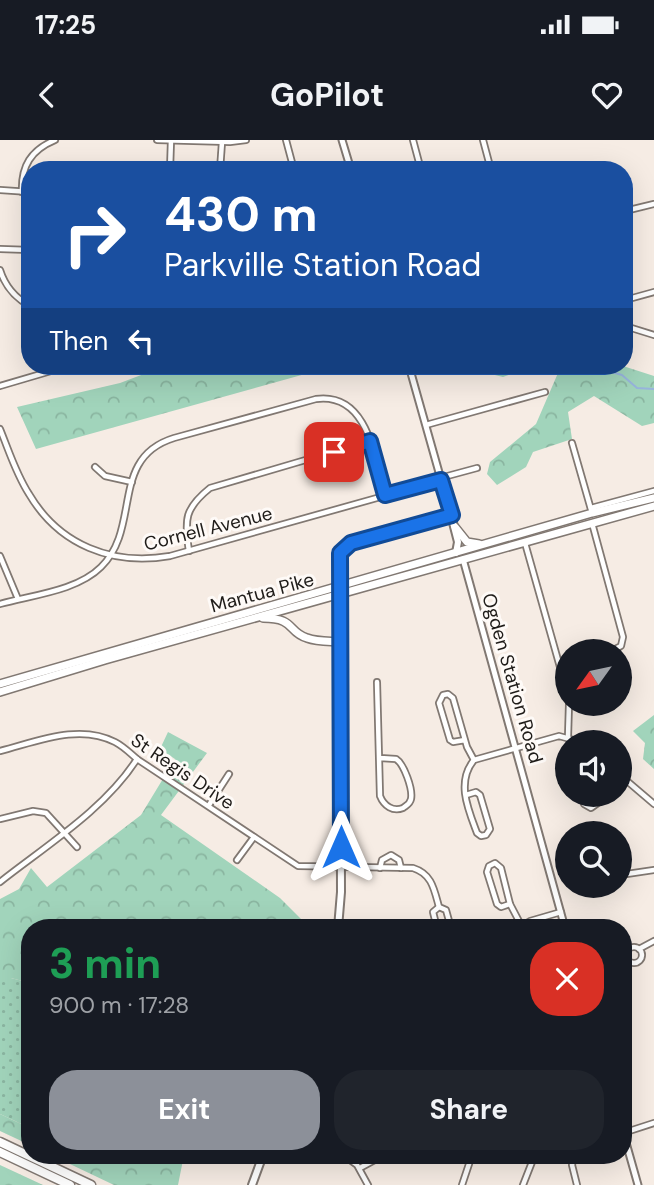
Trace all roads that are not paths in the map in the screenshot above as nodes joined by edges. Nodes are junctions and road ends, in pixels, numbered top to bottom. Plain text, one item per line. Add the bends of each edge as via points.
1 (55, 140) edge
2 (157, 140) edge
3 (171, 140) edge
4 (246, 140) edge
5 (286, 140) edge
6 (342, 140) edge
7 (413, 140) edge
8 (483, 140) edge
9 (222, 142) junction
10 (28, 161) edge
11 (170, 161) edge
12 (221, 161) edge
13 (292, 161) edge
14 (348, 161) edge
15 (419, 161) edge
16 (489, 161) edge
17 (0, 190) edge
18 (21, 192) edge
19 (654, 204) edge
20 (633, 209) edge
21 (0, 249) edge
22 (21, 250) edge
23 (0, 270) edge
24 (654, 292) edge
25 (633, 298) edge
26 (21, 300) edge
27 (633, 328) edge
28 (654, 335) edge
29 (37, 375) edge
30 (411, 375) edge
31 (0, 386) edge
32 (545, 392) dead end
33 (426, 425) junction
34 (0, 429) edge
35 (370, 441) junction
36 (572, 443) dead end
37 (6, 445) junction
38 (0, 447) edge
39 (95, 467) dead end
40 (477, 468) dead end
41 (441, 479) junction
42 (132, 482) junction
43 (654, 491) edge
44 (385, 495) junction
45 (653, 506) edge
46 (591, 510) junction
47 (452, 515) junction
48 (592, 523) junction
49 (554, 526) junction
50 (455, 527) junction
51 (525, 542) junction
52 (189, 551) junction
53 (456, 553) junction
54 (0, 556) edge
55 (110, 556) junction
56 (463, 559) junction
57 (340, 590) junction
58 (18, 599) junction
59 (0, 604) edge
60 (252, 618) junction
61 (622, 639) edge
62 (341, 642) junction
63 (555, 648) edge
64 (377, 682) dead end
65 (0, 684) edge
66 (0, 692) edge
67 (555, 738) edge
68 (465, 740) junction
69 (516, 747) junction
70 (0, 751) edge
71 (380, 758) junction
72 (137, 759) junction
73 (474, 760) junction
74 (229, 774) dead end
75 (632, 785) edge
76 (466, 795) junction
77 (654, 804) edge
78 (209, 805) junction
79 (0, 819) edge
80 (63, 832) junction
81 (254, 837) junction
82 (77, 847) dead end
83 (237, 860) dead end
84 (341, 868) junction
85 (380, 868) junction
86 (401, 868) junction
87 (654, 870) edge
88 (632, 873) edge
89 (0, 882) edge
90 (510, 904) junction
91 (439, 906) junction
92 (561, 912) junction
93 (338, 919) edge
94 (435, 919) edge
95 (449, 919) edge
96 (517, 919) edge
97 (540, 919) edge
98 (563, 919) edge
99 (654, 941) edge
100 (639, 949) dead end
101 (654, 1123) edge
102 (632, 1129) edge
103 (0, 1142) edge
104 (0, 1152) edge
105 (21, 1152) edge
106 (21, 1162) edge
107 (25, 1164) edge
108 (47, 1164) edge
109 (260, 1164) edge
110 (355, 1164) edge
111 (367, 1164) edge
112 (469, 1164) edge
113 (531, 1164) edge
114 (573, 1164) edge
115 (632, 1164) edge
116 (360, 1168) junction
117 (70, 1185) edge
118 (91, 1185) edge
119 (252, 1185) edge
120 (368, 1185) edge
121 (462, 1185) edge
122 (523, 1185) edge
123 (577, 1185) edge
124 (638, 1185) edge

1 - 10 street
2 - 3 street
3 - 9 street
3 - 11 street
4 - 9 street
5 - 13 street
6 - 14 street
7 - 15 street
8 - 16 street
9 - 12 street
17 - 18 street
19 - 20 street
21 - 22 street
23 - 26 street
24 - 25 street
27 - 28 street
29 - 31 street
30 - 33 street
32 - 33 street
33 - 41 street
34 - 37 street, Cornell Avenue
35 - 42 street via 352,408 334,399 316,399 164,441 141,459
35 - 44 street
35 - 52 street via 210,488 189,510
36 - 46 street
37 - 38 street
37 - 55 street, Cornell Avenue via 24,486 46,517 76,541
39 - 42 street via 105,476
40 - 41 street, Cornell Avenue
41 - 44 street, Cornell Avenue
41 - 47 street
42 - 55 street via 120,540
43 - 46 street
44 - 52 street, Cornell Avenue
45 - 46 main road, Mantua Pike
45 - 48 main road, Mantua Pike
46 - 49 main road, Mantua Pike
47 - 50 main road
47 - 57 main road via 351,543 340,553
48 - 51 main road, Mantua Pike
48 - 61 street
49 - 50 main road via 480,544 467,542
49 - 53 main road, Mantua Pike
50 - 53 main road
51 - 56 main road, Mantua Pike
51 - 63 street
52 - 55 street, Cornell Avenue via 140,560
53 - 57 main road, Mantua Pike
54 - 58 street
55 - 58 street via 86,578
56 - 57 main road, Mantua Pike
56 - 69 street, Ogden Station Road
57 - 60 main road, Mantua Pike
57 - 62 main road
57 - 65 main road, Mantua Pike
58 - 59 street
60 - 62 main road via 279,619 305,638
60 - 66 main road, Mantua Pike
62 - 84 main road
64 - 71 street
67 - 69 street
68 - 68 street via 453,698 443,695 439,703 450,740
68 - 73 street
69 - 73 street
69 - 92 street, Ogden Station Road
70 - 72 street, St Regis Drive via 78,733 107,738
71 - 71 street via 380,798 390,808 403,808 411,798 403,765 396,759
72 - 78 street, St Regis Drive
72 - 80 street via 107,797
73 - 76 street via 464,776
74 - 78 street
75 - 77 street
76 - 76 street via 477,833 486,835 489,829 480,795
78 - 81 street, St Regis Drive
79 - 80 street via 33,811 46,813
80 - 82 street
80 - 89 street
81 - 83 street
81 - 84 street, St Regis Drive via 298,866
84 - 85 street, St Regis Drive
84 - 93 main road
85 - 86 street
85 - 86 street via 382,860 391,855
86 - 91 street via 418,869 428,876
87 - 88 street
90 - 90 street via 497,904 487,872 492,864 501,868
90 - 96 street
91 - 94 street via 433,912
91 - 95 street
92 - 97 street
92 - 98 street, Ogden Station Road
99 - 100 street
101 - 102 street
103 - 105 highway
104 - 106 highway
107 - 117 highway
108 - 118 highway
109 - 119 main road
110 - 116 street
111 - 116 street
112 - 121 street
113 - 122 street
114 - 123 street
115 - 124 street
116 - 120 street

